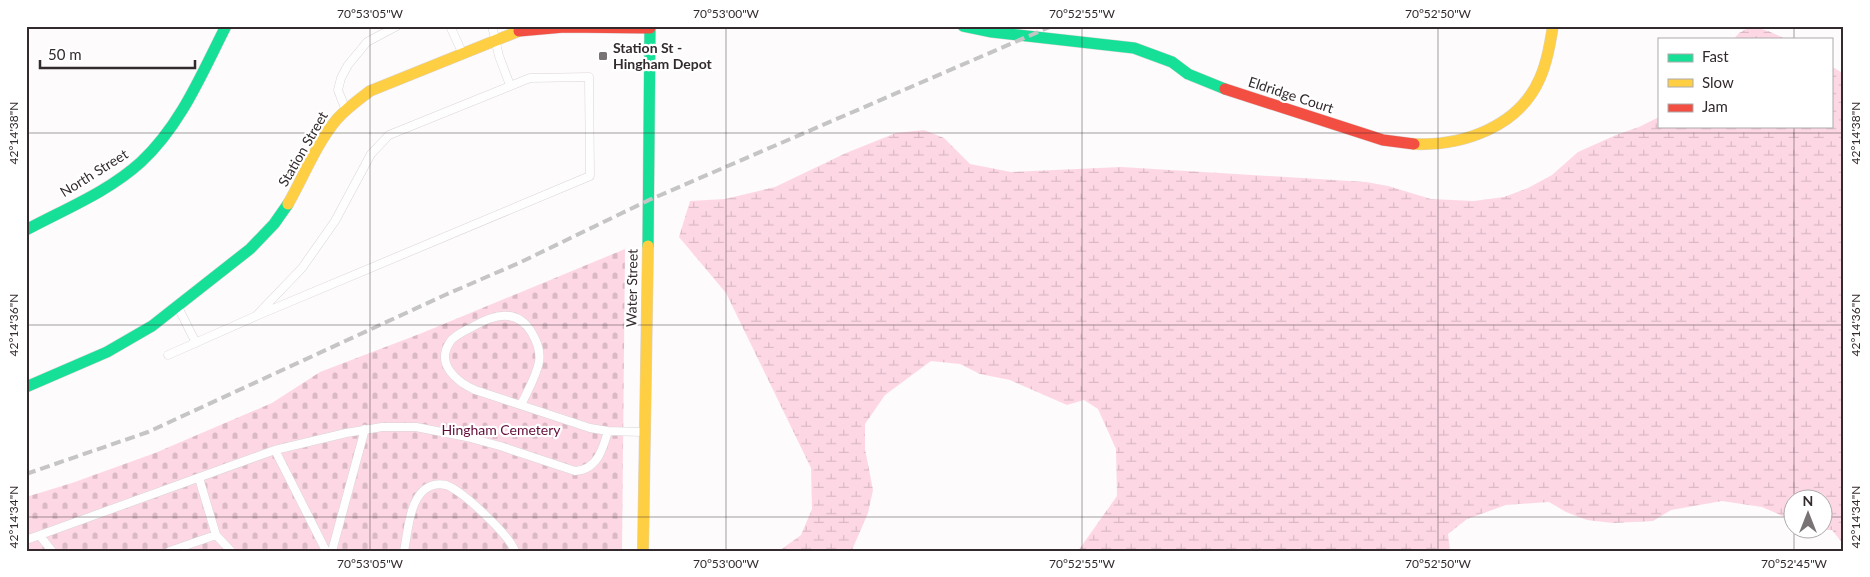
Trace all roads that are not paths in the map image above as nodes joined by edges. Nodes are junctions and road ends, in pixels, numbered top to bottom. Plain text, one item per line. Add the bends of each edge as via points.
1 (226, 26) edge
2 (397, 26) edge
3 (450, 26) edge
4 (492, 26) edge
5 (963, 26) edge
6 (1553, 26) edge
7 (549, 27) edge
8 (594, 27) edge
9 (650, 27) edge
10 (494, 39) junction
11 (462, 52) junction
12 (510, 85) junction
13 (346, 109) junction
14 (26, 230) edge
15 (177, 306) junction
16 (256, 316) junction
17 (196, 343) junction
18 (168, 355) dead end
19 (26, 387) edge
20 (521, 405) junction
21 (365, 429) junction
22 (608, 431) junction
23 (644, 432) junction
24 (275, 450) junction
25 (199, 478) junction
26 (216, 534) junction
27 (40, 536) junction
28 (26, 540) edge
29 (52, 551) edge
30 (170, 551) edge
31 (231, 551) edge
32 (326, 551) edge
33 (332, 551) edge
34 (404, 551) edge
35 (515, 551) edge
36 (643, 551) edge

1 - 14 street, North Street via 188,100 152,152 118,178
2 - 13 lane via 367,42 348,65 338,90
3 - 11 lane
4 - 10 lane
5 - 6 street, Eldridge Court via 1134,48 1227,90 1383,140 1430,146 1475,135 1516,112 1532,92 1542,72
7 - 8 street, Station Street
7 - 10 street, Station Street via 526,29
8 - 9 street, Station Street
9 - 23 street, Water Street
10 - 11 street, Station Street
10 - 12 lane
11 - 13 street, Station Street via 386,84
12 - 16 lane via 397,130 383,140 371,154 335,220 302,268
12 - 16 lane via 530,78 589,77 590,176
13 - 15 street, Station Street via 328,130 273,226 242,257
15 - 17 lane
15 - 19 street, Station Street via 145,331 120,345
16 - 17 lane
17 - 18 lane
20 - 20 lane via 475,390 456,378 445,357 450,342 494,316 511,316 528,325 540,356
20 - 22 lane
21 - 22 lane via 416,427 458,435 575,471 587,469 597,460
21 - 24 lane
21 - 33 lane
22 - 23 lane
23 - 36 street, Water Street
24 - 25 lane
24 - 32 lane
25 - 26 lane
25 - 27 lane
26 - 30 lane
26 - 31 lane
27 - 28 lane
27 - 29 lane
34 - 35 lane via 419,496 430,486 441,484 485,514 506,535

